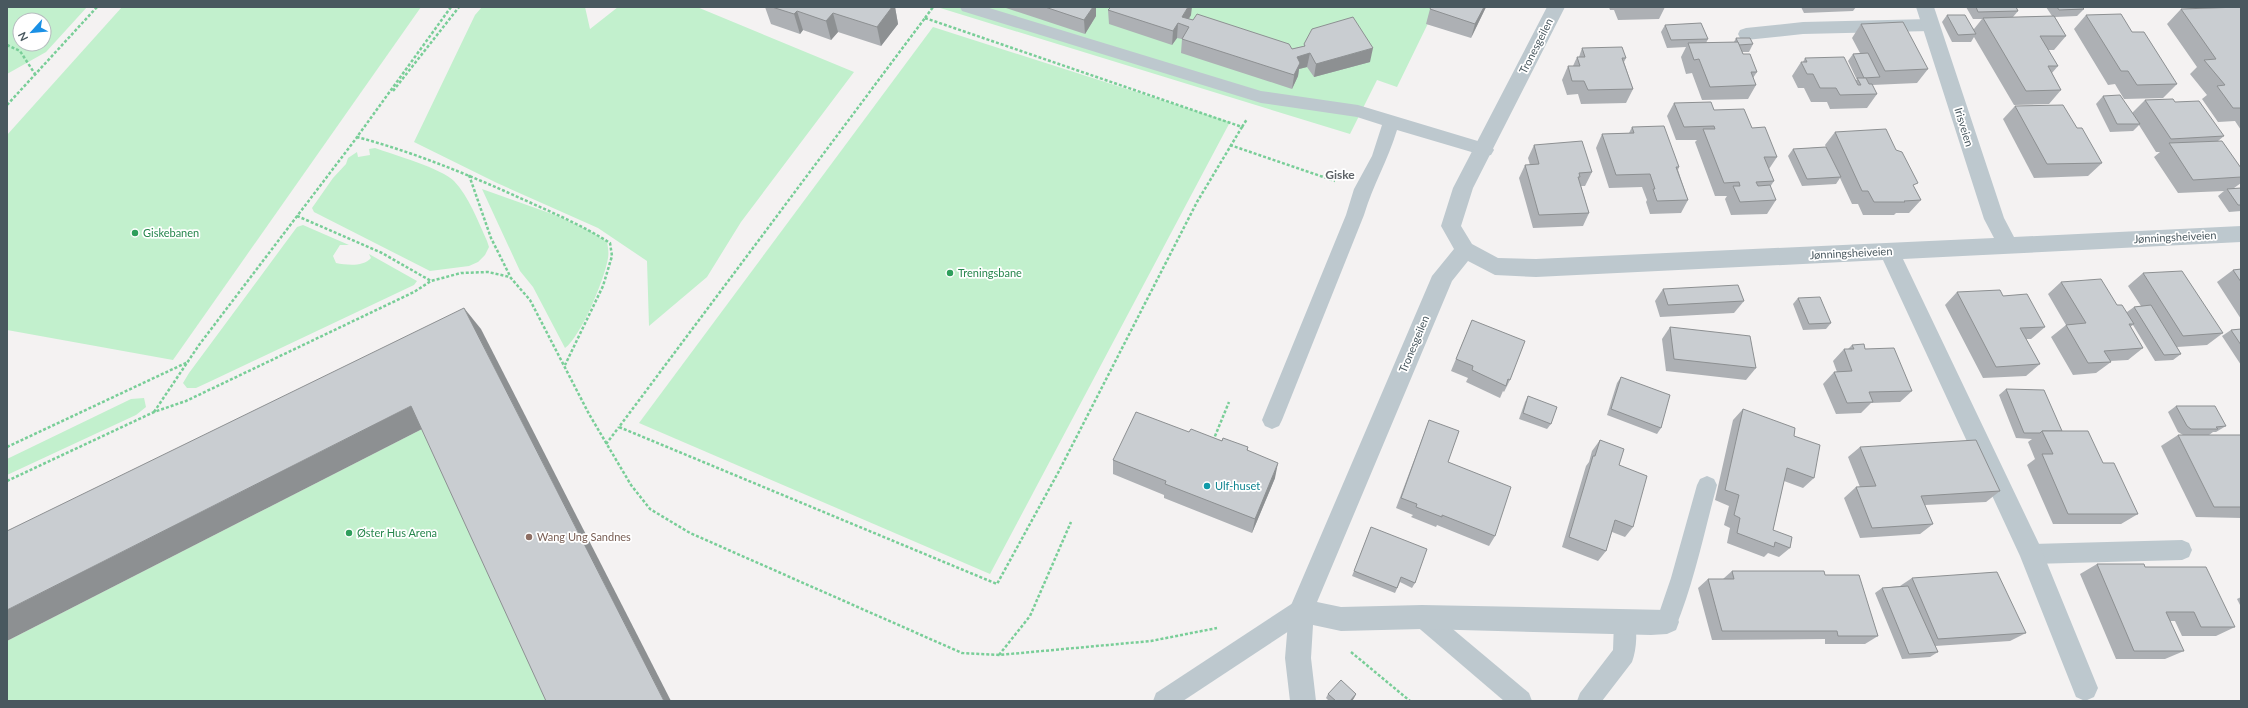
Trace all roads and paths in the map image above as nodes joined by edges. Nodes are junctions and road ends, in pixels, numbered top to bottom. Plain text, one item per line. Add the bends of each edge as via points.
1 (97, 7) edge
2 (451, 7) edge
3 (459, 7) edge
4 (933, 7) edge
5 (968, 7) edge
6 (1556, 7) edge
7 (1928, 16) edge
8 (925, 18) junction
9 (1746, 34) dead end
10 (7, 45) edge
11 (35, 74) junction
12 (7, 105) edge
13 (1391, 122) junction
14 (357, 137) junction
15 (1230, 144) junction
16 (1485, 150) junction
17 (469, 175) junction
18 (1363, 189) junction
19 (297, 216) junction
20 (2241, 234) edge
21 (2008, 245) junction
22 (1465, 250) junction
23 (1889, 251) junction
24 (510, 277) junction
25 (431, 281) junction
26 (188, 362) junction
27 (565, 365) junction
28 (1229, 402) dead end
29 (154, 412) junction
30 (1272, 420) dead end
31 (619, 427) junction
32 (606, 444) junction
33 (7, 447) edge
34 (1210, 447) edge
35 (7, 481) edge
36 (1707, 485) dead end
37 (1071, 522) dead end
38 (2182, 550) dead end
39 (2031, 554) junction
40 (1301, 610) junction
41 (1422, 617) junction
42 (1625, 622) junction
43 (1667, 622) joint
44 (1219, 627) dead end
45 (1346, 648) dead end
46 (999, 655) junction
47 (2085, 688) dead end
48 (1164, 701) edge
49 (1303, 701) edge
50 (1410, 701) edge
51 (1521, 701) edge
52 (1588, 701) edge

1 - 11 path
2 - 14 path
3 - 14 path
4 - 8 path
5 - 13 lane via 1261,97 1358,111
6 - 16 street, Tronesgeilen
7 - 9 lane
7 - 21 street, Irisveien via 1994,219
8 - 15 path via 1242,127
8 - 31 path
10 - 11 path via 20,51
11 - 12 path
13 - 16 lane
13 - 18 lane via 1381,156
14 - 17 path via 395,147
14 - 19 path
15 - 18 path via 1330,180
15 - 31 path via 1037,515 997,584
16 - 22 street, Tronesgeilen via 1464,188 1451,226
17 - 24 path via 491,238
17 - 27 path via 590,230 610,243 612,256 603,286
18 - 30 lane via 1355,215
19 - 25 path via 382,253
19 - 26 path
20 - 21 street, Jønningsheiveien
21 - 23 street, Jønningsheiveien
22 - 23 street, Jønningsheiveien via 1495,266 1536,268
22 - 40 street, Tronesgeilen via 1443,276
23 - 39 street
24 - 25 path via 488,272 462,272
24 - 27 path via 530,300
25 - 29 path via 414,292 193,398
26 - 29 path
26 - 33 path
27 - 32 path
28 - 34 path
29 - 35 path
31 - 32 path
32 - 46 path via 631,485 650,509 690,533 962,653
36 - 43 lane via 1682,578
37 - 46 path via 1030,616
38 - 39 lane
39 - 47 street
40 - 41 street via 1341,619
40 - 48 lane via 1269,634
40 - 49 street, Tronesgeilen via 1298,658
41 - 42 street
41 - 51 lane
42 - 43 street
42 - 52 lane via 1624,654
44 - 46 path via 1151,641
45 - 50 path

